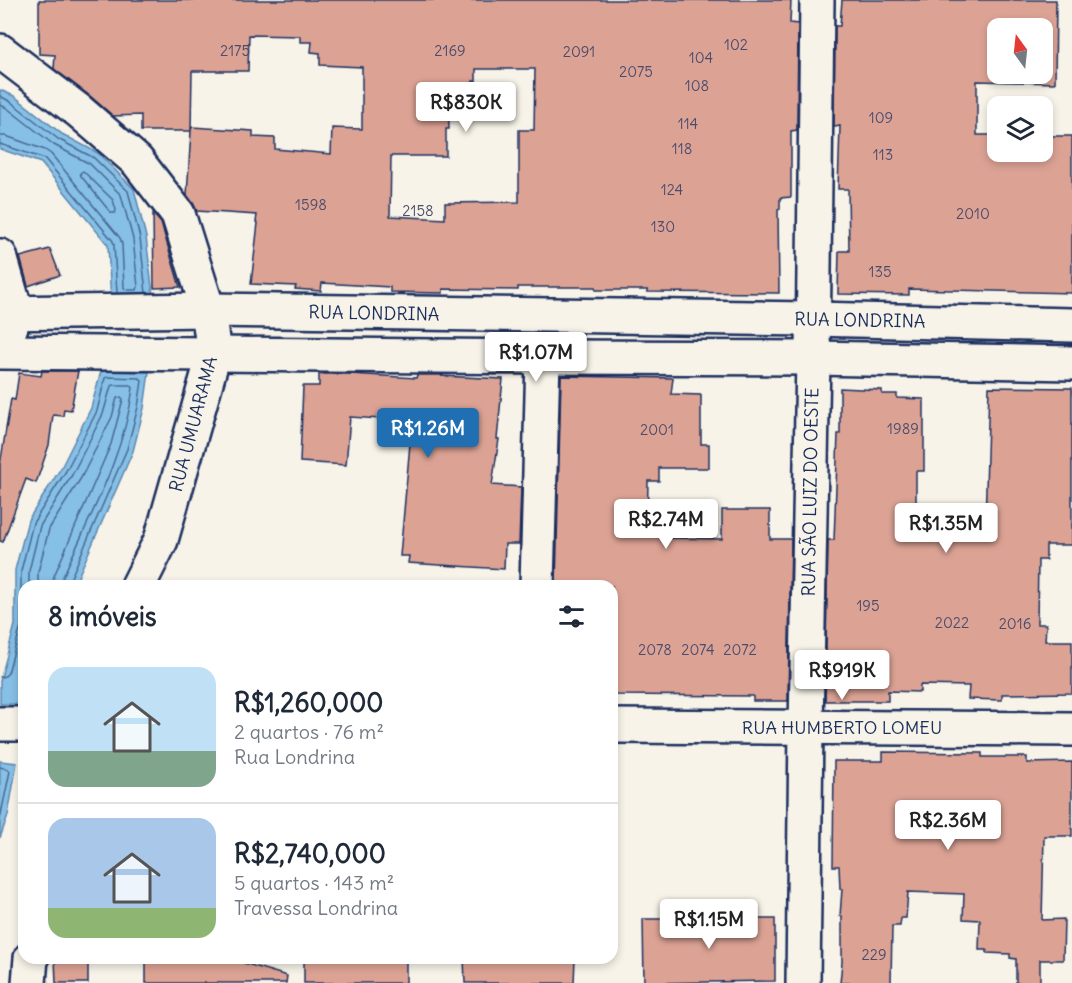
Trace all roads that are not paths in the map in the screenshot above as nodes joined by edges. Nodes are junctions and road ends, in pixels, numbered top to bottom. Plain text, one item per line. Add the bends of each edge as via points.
1 (817, 0) edge
2 (0, 51) edge
3 (0, 256) edge
4 (208, 310) junction
5 (8, 313) edge
6 (813, 319) junction
7 (1072, 325) edge
8 (214, 354) junction
9 (1, 356) edge
10 (543, 357) junction
11 (813, 358) junction
12 (1072, 363) edge
13 (141, 580) edge
14 (537, 580) edge
15 (0, 724) edge
16 (18, 724) edge
17 (618, 726) edge
18 (806, 727) junction
19 (1072, 729) edge
20 (31, 964) edge
21 (29, 983) edge
22 (803, 983) edge

1 - 6 street, RUA SÃO LUIZ DO OESTE
2 - 4 street, RUA UMUARAMA via 137,161 178,214
3 - 5 street
4 - 5 street, RUA LONDRINA
4 - 6 street, RUA LONDRINA
4 - 8 street, RUA UMUARAMA
5 - 9 street
6 - 7 street, RUA LONDRINA
6 - 11 street, RUA SÃO LUIZ DO OESTE
8 - 9 street
8 - 10 street
8 - 13 street, RUA UMUARAMA via 161,540
10 - 11 street
10 - 14 street
11 - 12 street
11 - 18 street, RUA SÃO LUIZ DO OESTE
15 - 16 street
17 - 18 street, RUA HUMBERTO LOMEU
18 - 19 street, RUA HUMBERTO LOMEU
18 - 22 street, RUA SÃO LUIZ DO OESTE
20 - 21 street

